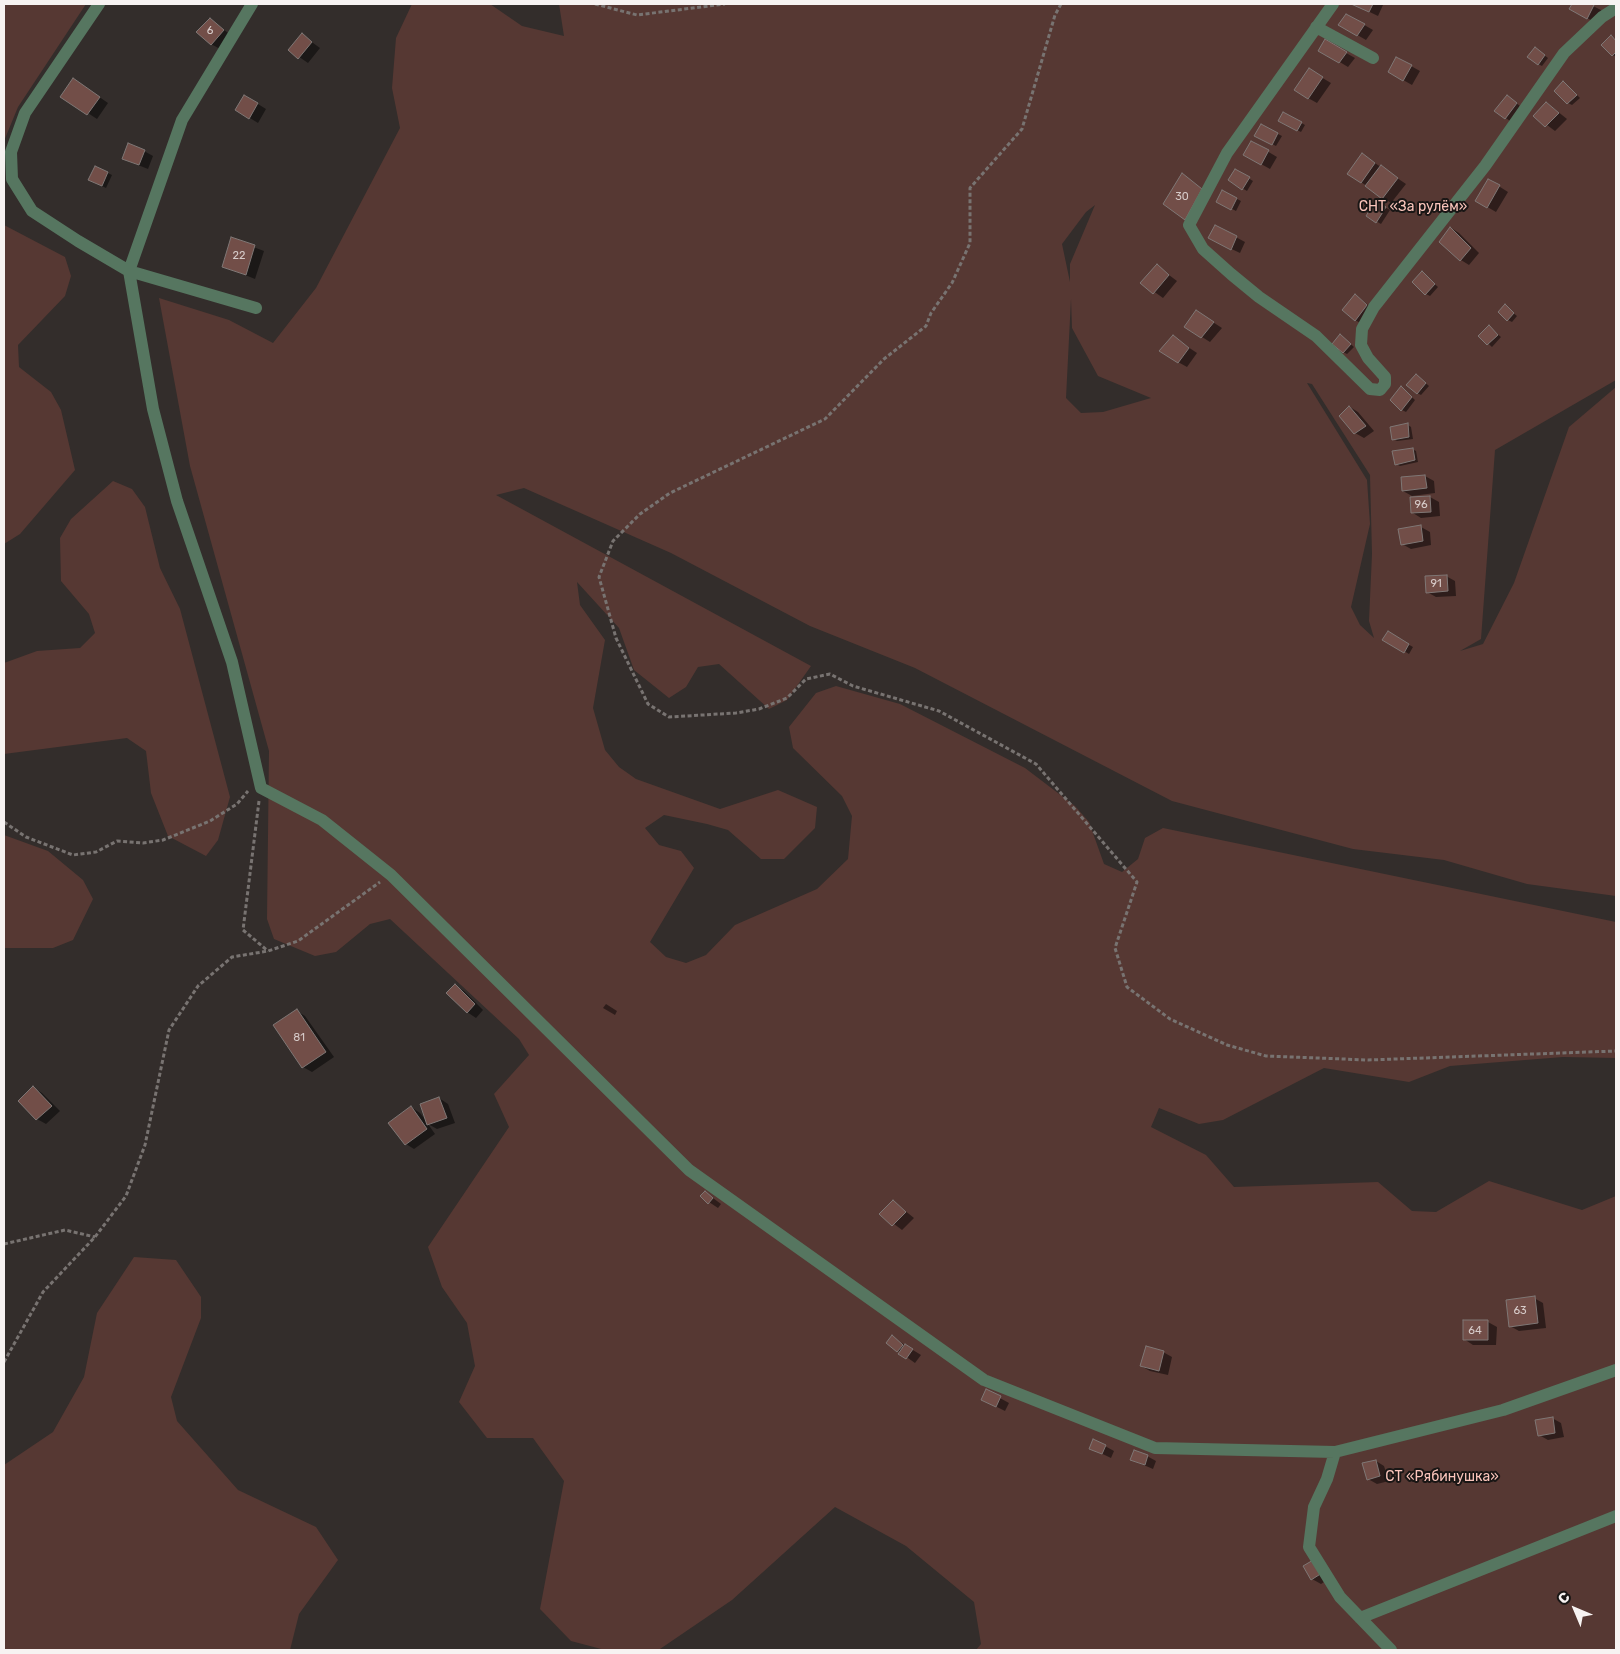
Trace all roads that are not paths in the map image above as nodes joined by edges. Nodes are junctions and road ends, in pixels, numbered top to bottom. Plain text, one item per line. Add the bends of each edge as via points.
1 (99, 4) edge
2 (252, 4) edge
3 (1333, 4) edge
4 (1616, 8) edge
5 (1316, 28) junction
6 (1373, 58) dead end
7 (129, 271) junction
8 (256, 308) dead end
9 (1616, 1370) edge
10 (1334, 1452) junction
11 (1616, 1516) edge
12 (1360, 1618) junction
13 (1391, 1650) edge

1 - 7 street via 25,113 11,152 12,179 32,211
2 - 7 street via 182,120
3 - 5 street
4 - 5 street via 1564,53 1485,166 1374,307 1362,329 1361,345 1385,377 1385,384 1380,390 1370,389 1316,336 1231,274 1203,249 1189,225 1227,153
5 - 6 street
7 - 8 street
7 - 10 street via 153,408 177,501 232,662 260,784 322,820 391,875 689,1170 984,1380 1155,1448
9 - 10 street via 1503,1410
10 - 12 street via 1327,1479 1314,1507 1308,1547 1340,1597
11 - 12 street
12 - 13 street

